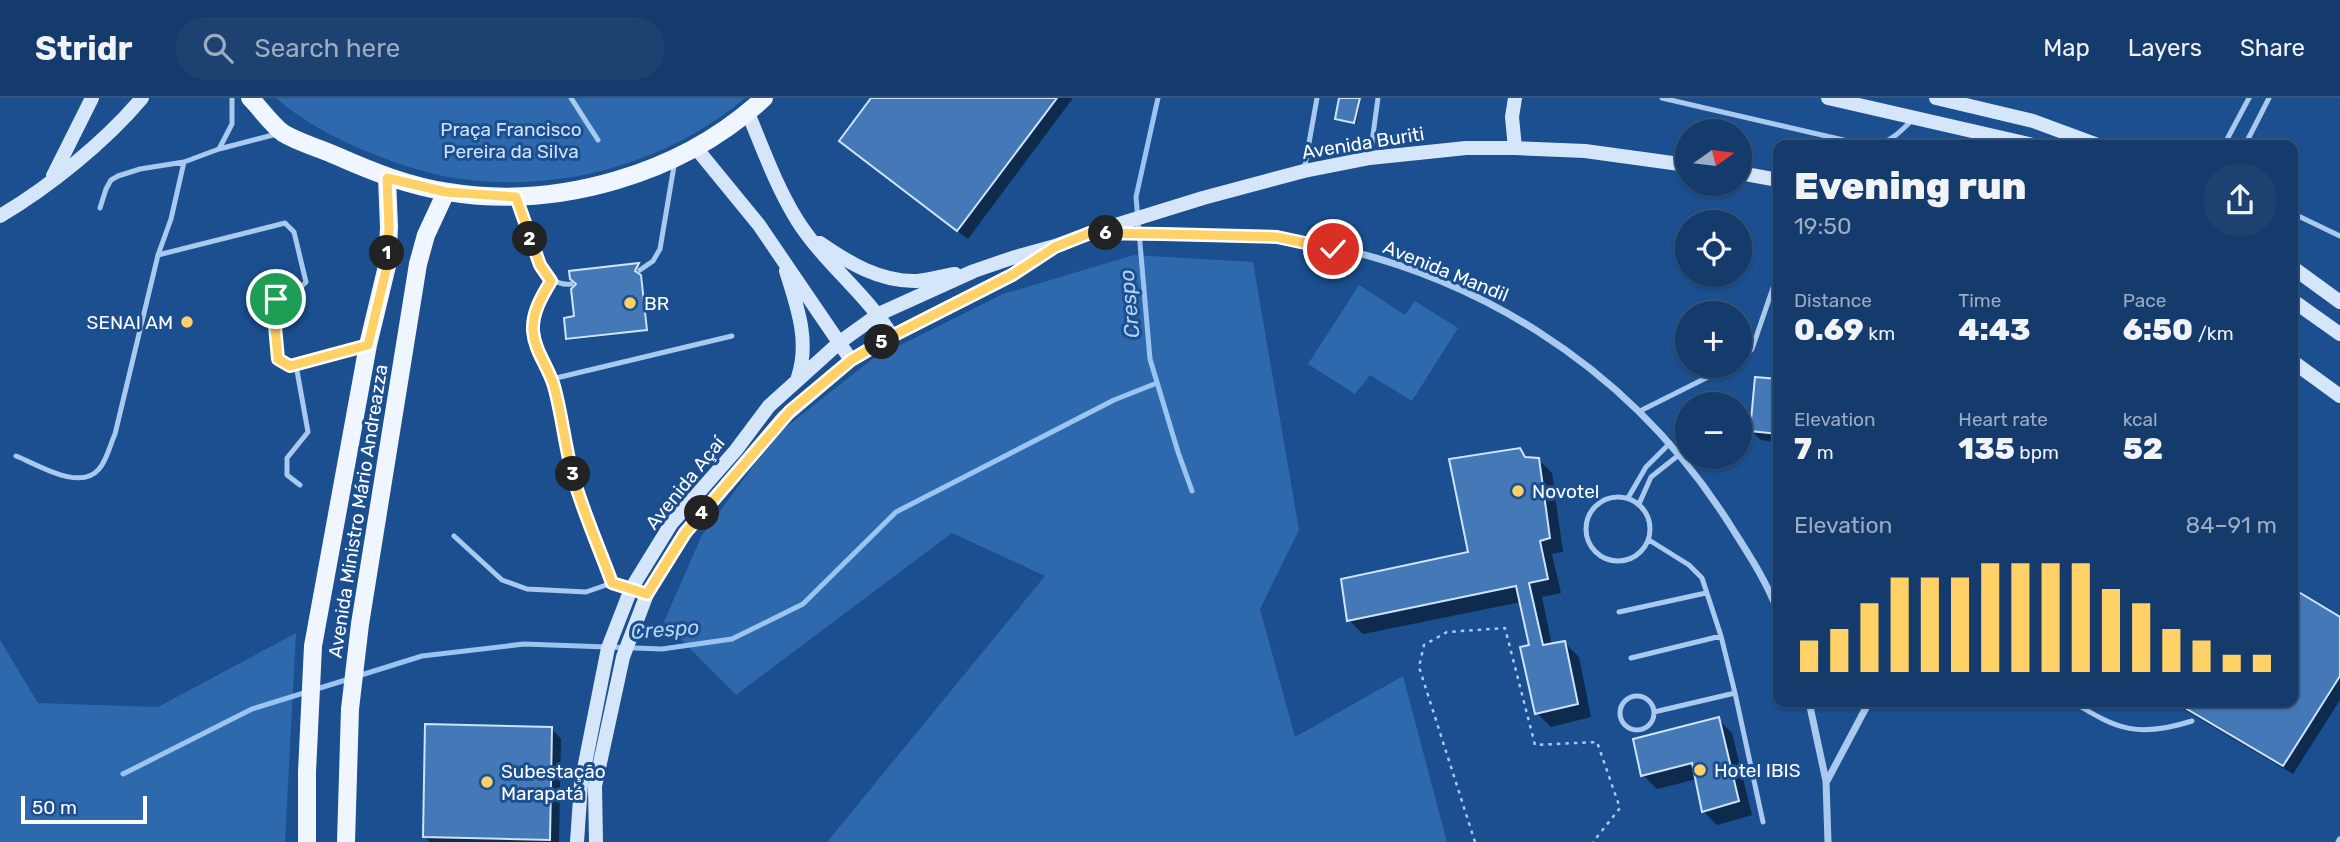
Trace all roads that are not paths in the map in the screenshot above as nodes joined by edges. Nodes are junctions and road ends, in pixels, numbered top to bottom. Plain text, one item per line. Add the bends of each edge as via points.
1 (92, 98) edge
2 (142, 98) edge
3 (232, 98) edge
4 (250, 98) edge
5 (571, 98) edge
6 (764, 98) edge
7 (1317, 98) edge
8 (1378, 98) edge
9 (1515, 98) edge
10 (1662, 98) edge
11 (1828, 98) edge
12 (1936, 98) edge
13 (2249, 98) edge
14 (2269, 98) edge
15 (748, 113) junction
16 (1915, 118) junction
17 (282, 132) junction
18 (598, 140) dead end
19 (1844, 140) edge
20 (1889, 140) edge
21 (2011, 140) edge
22 (2084, 140) edge
23 (2227, 140) edge
24 (2248, 140) edge
25 (696, 148) junction
26 (1515, 148) junction
27 (219, 149) junction
28 (1370, 158) junction
29 (676, 159) junction
30 (184, 162) junction
31 (1675, 163) edge
32 (1304, 171) junction
33 (1752, 175) edge
34 (387, 178) junction
35 (1773, 179) edge
36 (47, 187) junction
37 (446, 192) junction
38 (516, 197) junction
39 (100, 208) dead end
40 (0, 216) edge
41 (2298, 216) edge
42 (1090, 233) junction
43 (809, 236) junction
44 (2340, 236) edge
45 (1055, 247) junction
46 (158, 256) junction
47 (781, 257) junction
48 (640, 270) dead end
49 (974, 271) junction
50 (2298, 271) edge
51 (551, 281) junction
52 (571, 284) dead end
53 (1773, 287) edge
54 (2340, 302) edge
55 (2298, 304) edge
56 (879, 314) junction
57 (2340, 334) edge
58 (732, 336) dead end
59 (892, 336) junction
60 (840, 342) junction
61 (368, 345) junction
62 (1752, 349) edge
63 (851, 360) junction
64 (296, 365) junction
65 (2298, 365) edge
66 (798, 378) junction
67 (1706, 378) edge
68 (552, 379) junction
69 (2340, 396) edge
70 (1640, 411) junction
71 (1670, 443) junction
72 (1675, 448) edge
73 (16, 456) dead end
74 (1675, 458) edge
75 (1692, 469) edge
76 (300, 485) dead end
77 (1628, 498) junction
78 (1639, 504) junction
79 (454, 536) dead end
80 (1649, 540) junction
81 (612, 583) junction
82 (631, 589) junction
83 (1769, 589) junction
84 (1773, 591) edge
85 (1706, 593) junction
86 (647, 594) junction
87 (1773, 599) edge
88 (1619, 612) dead end
89 (1721, 636) junction
90 (1631, 658) dead end
91 (1735, 694) junction
92 (1811, 707) edge
93 (1866, 707) edge
94 (2081, 707) edge
95 (1654, 712) junction
96 (2192, 721) dead end
97 (1826, 781) junction
98 (1763, 822) dead end
99 (307, 842) edge
100 (346, 842) edge
101 (577, 842) edge
102 (596, 842) edge
103 (1828, 842) edge

1 - 36 main road
2 - 36 main road
3 - 27 lane via 232,124
4 - 17 main road
5 - 18 lane
6 - 15 main road
7 - 32 lane
8 - 28 lane
9 - 26 main road
10 - 19 lane
11 - 16 main road
12 - 22 main road via 2033,121
13 - 23 lane
14 - 24 lane
15 - 25 main road
15 - 43 main road via 774,176
16 - 20 lane
16 - 21 main road
17 - 27 lane
17 - 34 main road
25 - 29 main road
25 - 47 main road
26 - 28 main road, Avenida Buriti
26 - 31 main road, Avenida Buriti via 1585,151
27 - 30 lane
28 - 32 main road, Avenida Buriti
29 - 38 main road via 586,189
29 - 48 lane via 660,249
30 - 39 lane via 118,176 111,180
30 - 46 lane
32 - 42 main road, Avenida Buriti
33 - 35 main road
34 - 37 main road
34 - 61 main road, Avenida Ministro Mário Andreazza via 387,266
36 - 40 main road
37 - 38 main road
37 - 100 main road, Avenida Ministro Mário Andreazza via 418,264 360,624 350,709
38 - 51 lane via 540,265
41 - 44 lane
42 - 45 main road, Avenida Buriti
42 - 70 street, Avenida Mandil via 1277,237 1390,261 1495,305 1591,367
43 - 49 main road via 852,265 877,275 915,281
43 - 56 main road
45 - 49 main road, Avenida Buriti
45 - 59 main road, Avenida Buriti via 1012,275
46 - 64 lane via 278,223 290,226 306,282 276,299 273,311 278,359
46 - 73 lane via 115,434 98,471 69,478
47 - 60 main road
47 - 66 main road via 800,319 803,362
49 - 56 main road, Avenida Buriti
50 - 54 main road
51 - 52 lane
51 - 68 lane via 537,306 533,328 536,350
53 - 62 lane
55 - 57 main road
56 - 59 main road
56 - 60 main road, Avenida Buriti
58 - 68 lane
59 - 63 main road, Avenida Buriti
60 - 63 main road
60 - 66 main road, Avenida Açaí
61 - 64 lane
61 - 99 main road, Avenida Ministro Mário Andreazza via 313,646
63 - 86 main road, Avenida Açaí via 785,417 685,533
64 - 76 lane via 308,432 287,458 287,475
65 - 69 main road
66 - 82 main road, Avenida Açaí via 769,406 671,524
67 - 70 lane
68 - 81 lane via 572,473
70 - 71 street, Avenida Mandil
71 - 72 street, Avenida Mandil
71 - 77 lane via 1646,467
74 - 78 lane via 1651,477
75 - 83 street, Avenida Mandil
77 - 78 lane
77 - 80 lane via 1613,497 1592,508 1585,531 1588,542 1601,558 1612,562 1632,559
78 - 80 lane via 1647,515
79 - 81 lane via 502,580 527,589 586,592
80 - 85 lane via 1698,572
81 - 82 lane
82 - 86 lane
82 - 101 main road, Avenida Açaí via 608,648 581,784
83 - 84 street
83 - 87 street, Avenida Mandil
85 - 88 lane
85 - 89 lane
86 - 102 main road, Avenida Açaí via 623,657 595,786
89 - 90 lane
89 - 91 lane
91 - 95 lane
91 - 98 lane
92 - 97 street
93 - 97 street
94 - 96 lane via 2124,728 2148,731
95 - 95 lane via 1649,701 1639,696 1620,708 1621,719 1635,730 1648,726
97 - 103 street

